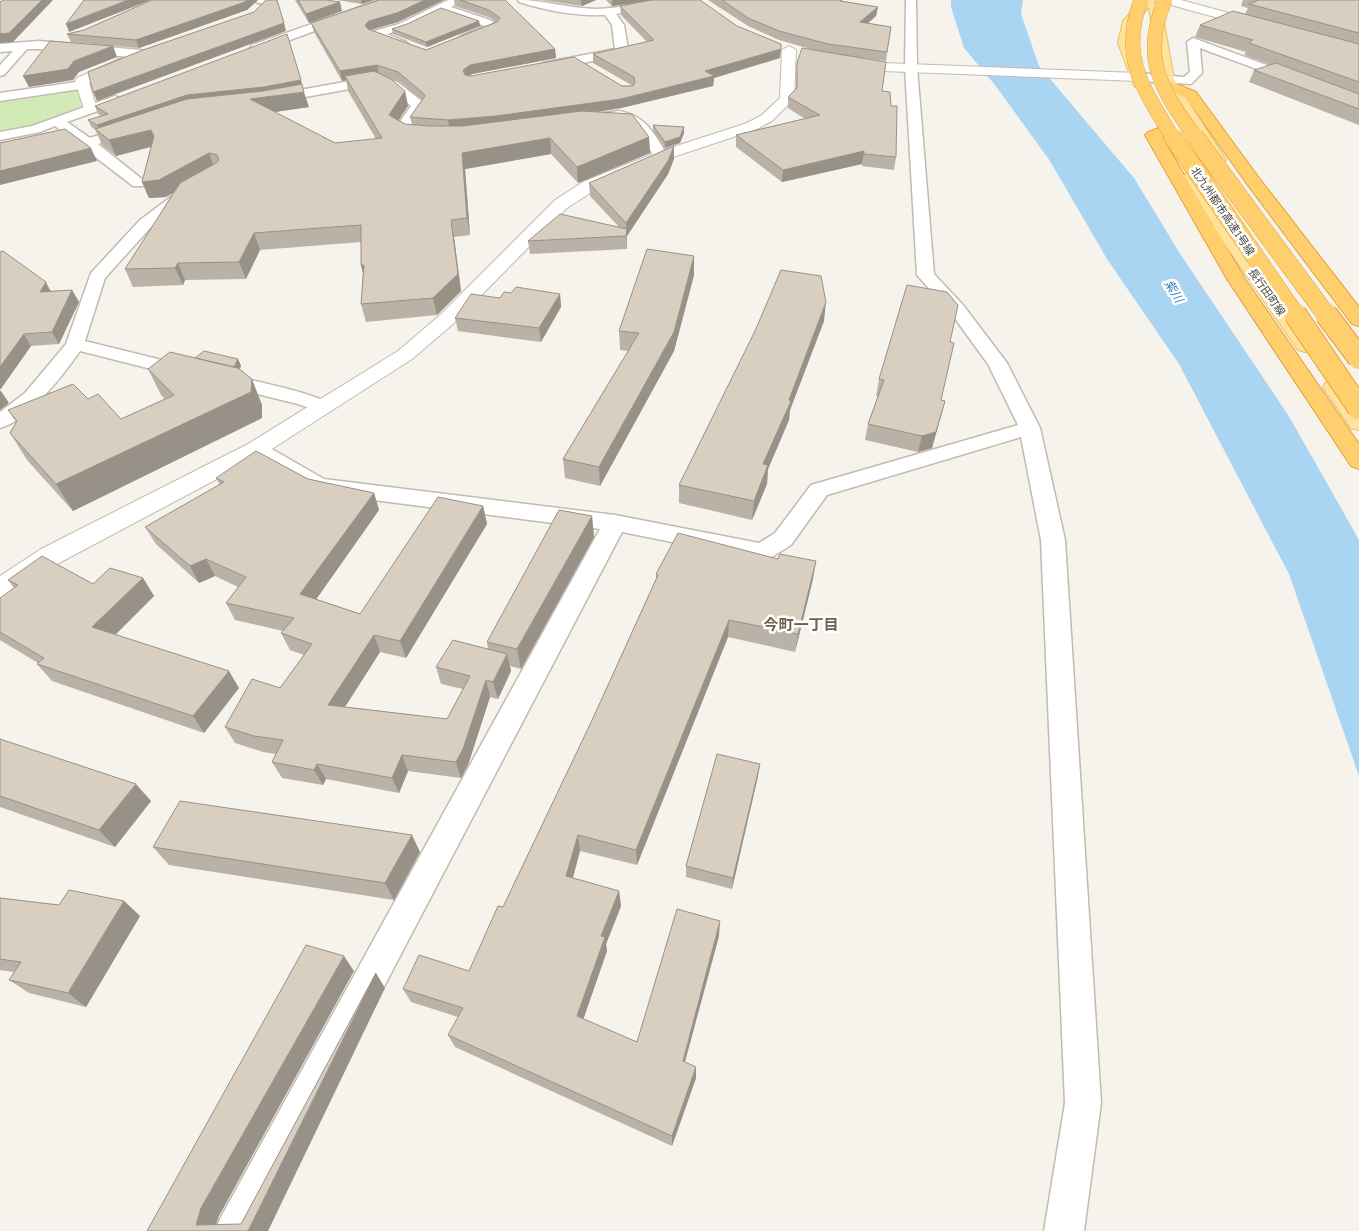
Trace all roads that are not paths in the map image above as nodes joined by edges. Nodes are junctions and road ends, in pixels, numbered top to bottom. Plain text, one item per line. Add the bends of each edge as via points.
1 (390, 0) edge
2 (457, 0) edge
3 (524, 0) edge
4 (670, 0) edge
5 (1141, 0) edge
6 (1149, 0) edge
7 (1154, 0) edge
8 (1167, 0) edge
9 (1177, 0) edge
10 (343, 6) dead end
11 (910, 6) edge
12 (439, 7) junction
13 (363, 10) junction
14 (609, 12) junction
15 (1274, 29) edge
16 (74, 36) edge
17 (452, 43) edge
18 (39, 45) junction
19 (773, 45) edge
20 (410, 46) edge
21 (23, 47) junction
22 (0, 48) edge
23 (246, 51) edge
24 (146, 52) joint
25 (834, 58) edge
26 (578, 60) junction
27 (539, 68) edge
28 (915, 68) junction
29 (594, 71) edge
30 (0, 72) edge
31 (1136, 77) junction
32 (1165, 78) junction
33 (83, 85) junction
34 (127, 95) edge
35 (0, 97) edge
36 (257, 101) edge
37 (1359, 103) edge
38 (90, 109) junction
39 (591, 119) edge
40 (58, 122) junction
41 (144, 124) edge
42 (1164, 131) junction
43 (0, 136) edge
44 (437, 138) edge
45 (88, 143) junction
46 (661, 156) junction
47 (209, 178) edge
48 (138, 183) dead end
49 (1359, 320) edge
50 (74, 344) junction
51 (1359, 351) edge
52 (1359, 358) edge
53 (323, 407) junction
54 (1359, 408) edge
55 (0, 422) edge
56 (1359, 423) edge
57 (1030, 428) junction
58 (256, 449) junction
59 (1359, 461) edge
60 (615, 523) junction
61 (0, 589) edge
62 (235, 1231) edge
63 (1064, 1231) edge

1 - 13 street
2 - 12 street
3 - 14 street via 565,11
4 - 14 street
5 - 54 highway, 北九州都市高速1号線, bridge via 1131,26 1130,44 1136,68 1151,101
6 - 31 main road, 長行田町線 via 1129,22 1124,43
7 - 32 main road
8 - 15 street
8 - 32 highway, 北九州都市高速1号線, bridge via 1155,29 1152,47
9 - 32 highway, bridge via 1162,29 1157,48
10 - 13 street
11 - 28 street
12 - 17 street via 493,27
12 - 20 street via 402,26 375,34
13 - 23 street
14 - 26 street via 618,25 622,49 609,55
16 - 18 street
18 - 21 street
18 - 24 street
19 - 46 street via 794,51 787,99 767,118 752,126
21 - 22 street
21 - 30 street
24 - 33 street via 86,77
25 - 28 street via 883,67
26 - 27 street
26 - 29 street
28 - 31 street
28 - 57 street via 926,275 957,309 997,363
31 - 32 street
31 - 42 main road, 長行田町線
32 - 37 street via 1187,81 1196,73 1193,42
32 - 49 highway via 1191,96
32 - 51 main road via 1217,158
32 - 52 highway, 北九州都市高速1号線, bridge via 1174,104 1214,162
33 - 35 street
33 - 38 street
34 - 38 street
36 - 44 street via 385,81 418,106 401,130
38 - 40 street
39 - 46 street via 620,114 633,118
40 - 43 street
40 - 45 street
41 - 45 street
42 - 56 main road, 長行田町線 via 1228,236
42 - 59 highway via 1153,135 1248,296
45 - 48 street
46 - 53 street via 589,186 561,204 446,320 405,355
47 - 50 street via 177,197 146,223 97,278
50 - 53 street
50 - 55 street via 62,364 32,397
53 - 58 street
57 - 60 street via 819,490 783,539 762,552
57 - 63 street via 1053,540 1082,1103
58 - 60 street via 320,486
58 - 61 street via 50,556
60 - 62 street

